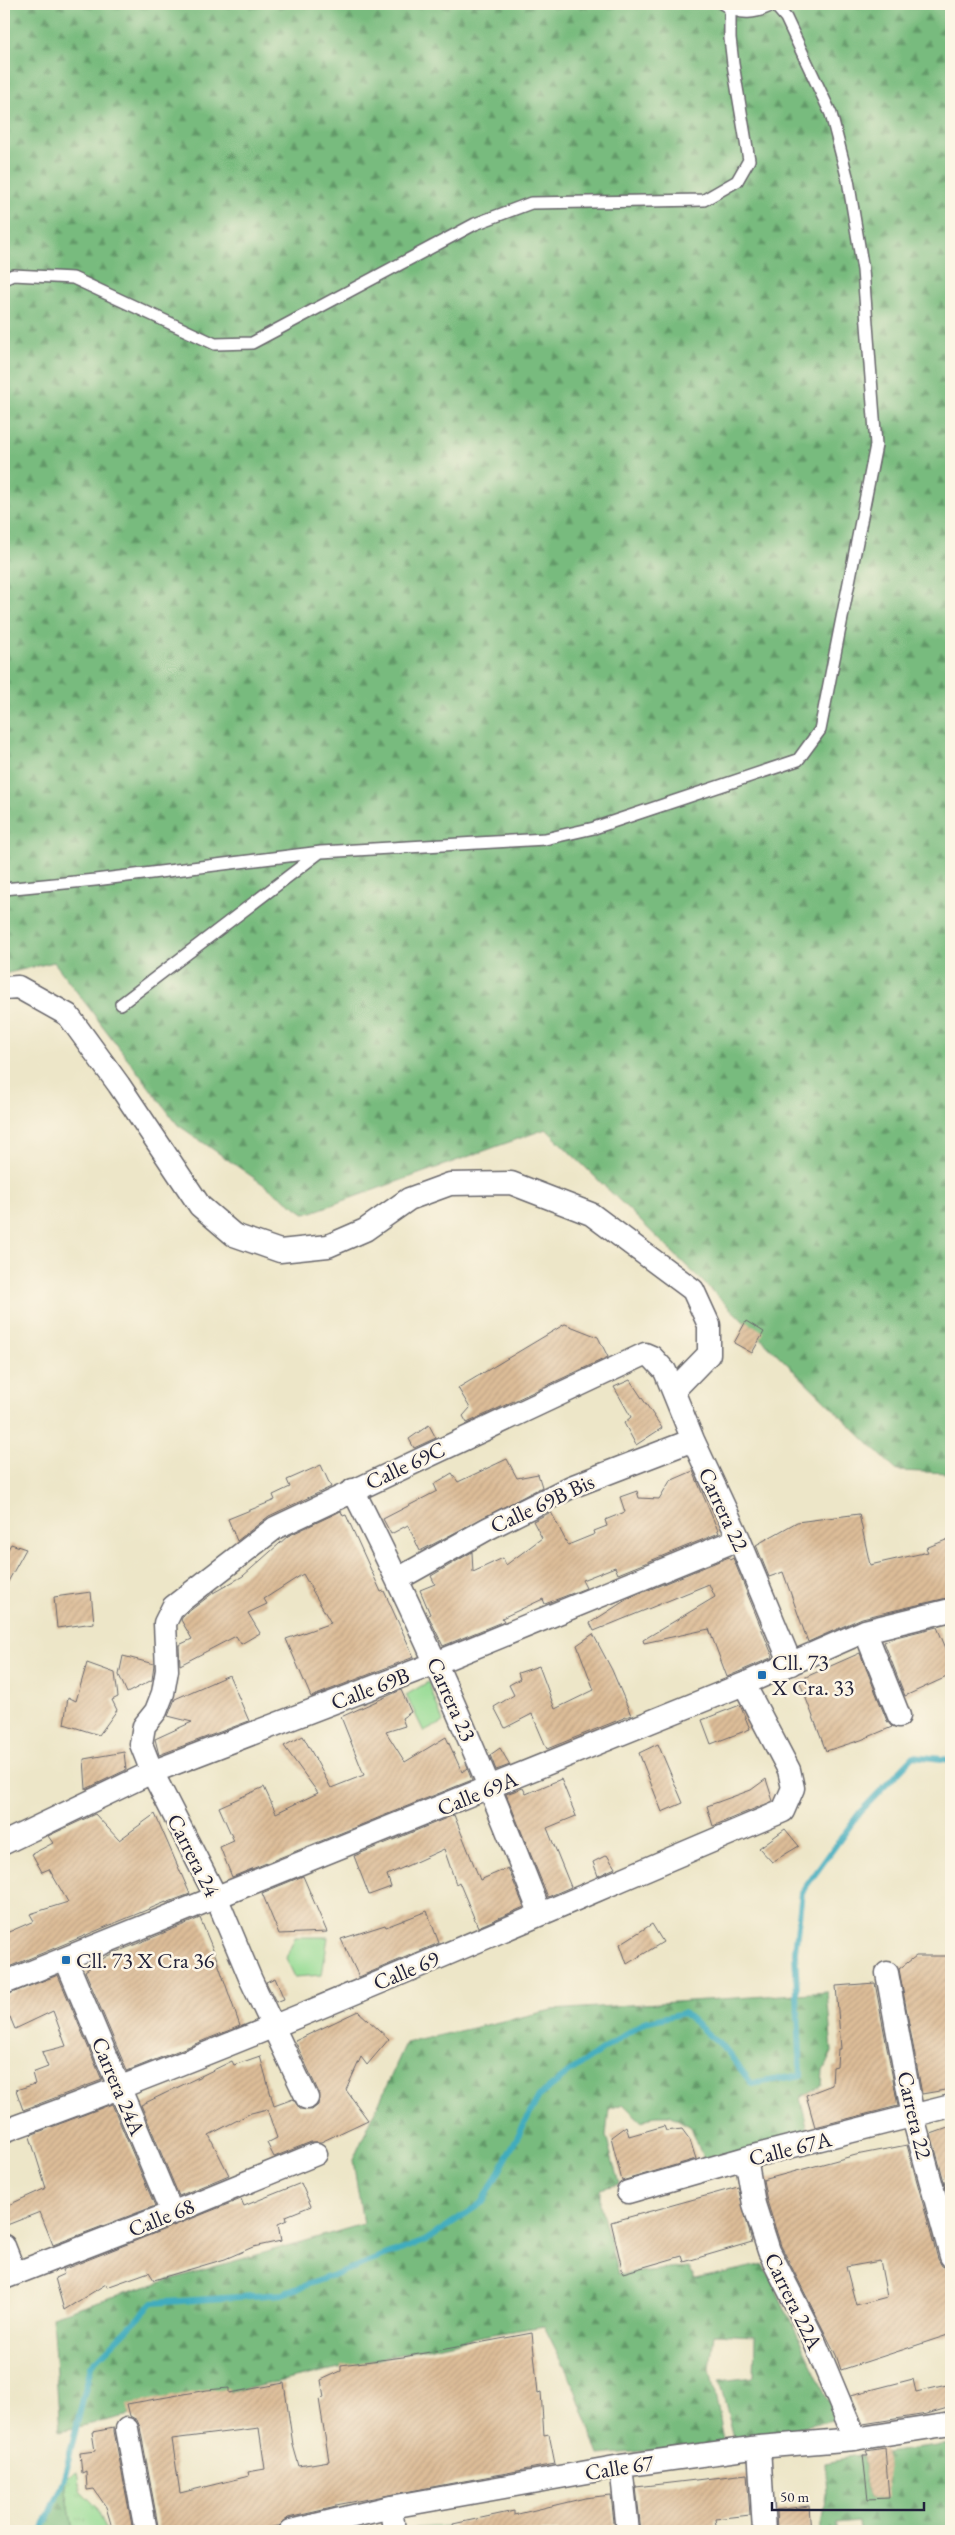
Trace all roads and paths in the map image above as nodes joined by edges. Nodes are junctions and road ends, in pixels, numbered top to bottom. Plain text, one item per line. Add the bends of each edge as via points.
1 (774, 4) edge
2 (727, 6) edge
3 (4, 279) edge
4 (321, 852) junction
5 (4, 889) edge
6 (4, 988) edge
7 (121, 1004) dead end
8 (652, 1357) joint
9 (674, 1390) junction
10 (692, 1440) junction
11 (353, 1490) junction
12 (739, 1539) junction
13 (398, 1578) junction
14 (173, 1607) joint
15 (951, 1610) edge
16 (865, 1630) junction
17 (436, 1662) junction
18 (791, 1664) junction
19 (744, 1684) junction
20 (899, 1716) dead end
21 (152, 1772) junction
22 (491, 1787) junction
23 (4, 1843) edge
24 (217, 1898) junction
25 (540, 1913) junction
26 (66, 1960) junction
27 (887, 1972) dead end
28 (4, 1983) edge
29 (275, 2026) junction
30 (121, 2088) junction
31 (307, 2098) dead end
32 (951, 2106) edge
33 (913, 2117) junction
34 (4, 2131) edge
35 (316, 2154) dead end
36 (746, 2158) junction
37 (628, 2192) dead end
38 (172, 2213) junction
39 (4, 2246) edge
40 (951, 2256) edge
41 (10, 2276) edge
42 (951, 2424) edge
43 (127, 2429) dead end
44 (856, 2439) junction
45 (759, 2447) junction
46 (621, 2466) junction
47 (391, 2507) junction
48 (146, 2531) edge
49 (291, 2531) edge
50 (394, 2531) edge
51 (628, 2531) edge
52 (764, 2531) edge

1 - 2 lane via 753,13
1 - 4 lane via 786,18 831,114 848,180 863,270 876,445 820,730 798,760 594,828 545,839
2 - 3 lane via 749,160 737,181 704,200 531,204 475,224 252,343 215,344 73,278 13,275
4 - 5 lane
4 - 7 lane
6 - 9 street via 18,987 68,1015 200,1206 234,1235 280,1251 328,1246 365,1230 409,1199 450,1184 483,1182 511,1183 591,1214 693,1290 709,1325 709,1354
8 - 9 street, Carrera 22 via 665,1371
8 - 11 street, Calle 69C via 645,1354
9 - 10 street, Carrera 22
10 - 12 street, Carrera 22
10 - 13 street, Calle 69B Bis via 571,1487
11 - 13 street, Carrera 23
11 - 14 street, Calle 69C via 275,1528
12 - 17 street, Calle 69B
12 - 18 street, Carrera 22
13 - 17 street, Carrera 23
14 - 21 street, Carrera 24 via 165,1622 167,1670 163,1693 144,1726 141,1744
15 - 16 street, Calle 69A
16 - 18 street, Calle 69A
16 - 20 street
17 - 21 street, Calle 69B
17 - 22 street, Carrera 23
18 - 19 street, Calle 69A
19 - 22 street, Calle 69A
19 - 25 street, Calle 69 via 790,1770 793,1788 782,1811
21 - 23 street, Calle 69B
21 - 24 street, Carrera 24
22 - 24 street, Calle 69A
22 - 25 street, Carrera 23
24 - 26 street, Calle 69A
24 - 29 street, Carrera 24 via 251,1980
25 - 29 street, Calle 69
26 - 28 street, Calle 69A
26 - 30 street, Carrera 24A
27 - 33 street, Carrera 22
29 - 30 street, Calle 69
29 - 31 street, Carrera 24
30 - 34 street, Calle 69
30 - 38 street, Carrera 24A
32 - 33 street, Calle 67A
33 - 36 street, Calle 67A
33 - 40 street, Carrera 22
35 - 38 street, Calle 68
36 - 37 street, Calle 67A
36 - 44 street, Carrera 22A via 754,2204 769,2251 813,2338
38 - 41 street, Calle 68
39 - 41 street
42 - 44 street, Calle 67
43 - 48 street
44 - 45 street, Calle 67
45 - 46 street, Calle 67
45 - 52 street
46 - 47 street, Calle 67
46 - 51 street
47 - 49 street, Calle 67
47 - 50 street

